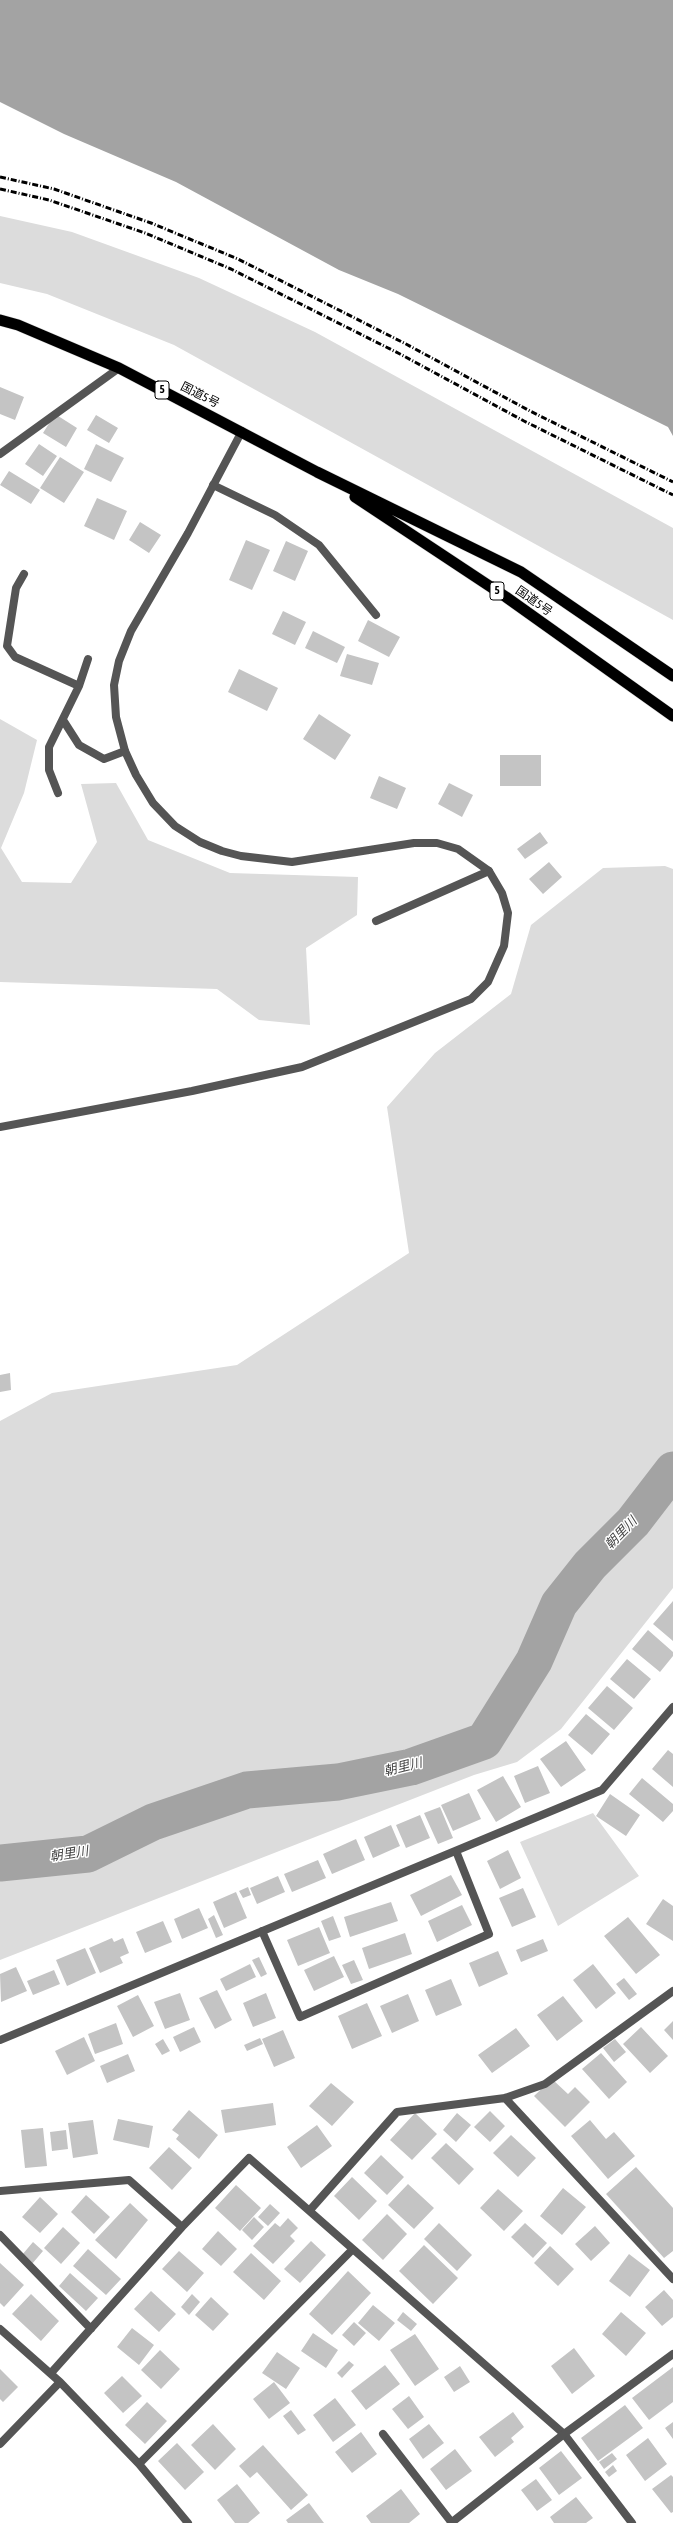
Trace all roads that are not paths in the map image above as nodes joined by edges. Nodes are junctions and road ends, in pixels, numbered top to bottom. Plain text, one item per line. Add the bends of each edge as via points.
1 (0, 320) edge
2 (119, 368) junction
3 (242, 432) junction
4 (0, 454) edge
5 (317, 472) junction
6 (213, 485) junction
7 (24, 574) dead end
8 (376, 615) dead end
9 (88, 659) dead end
10 (673, 676) edge
11 (79, 686) junction
12 (673, 716) edge
13 (63, 720) junction
14 (125, 751) junction
15 (58, 793) dead end
16 (490, 871) junction
17 (376, 921) dead end
18 (0, 1127) edge
19 (673, 1707) edge
20 (456, 1851) junction
21 (262, 1931) junction
22 (673, 1991) edge
23 (0, 2040) edge
24 (505, 2098) junction
25 (0, 2191) edge
26 (310, 2210) junction
27 (182, 2227) junction
28 (0, 2235) edge
29 (352, 2250) junction
30 (673, 2279) edge
31 (0, 2329) edge
32 (91, 2329) junction
33 (673, 2354) edge
34 (51, 2373) junction
35 (60, 2382) junction
36 (383, 2434) dead end
37 (564, 2434) junction
38 (0, 2444) edge
39 (138, 2464) junction
40 (188, 2523) edge
41 (451, 2523) edge
42 (632, 2523) edge

1 - 2 highway, 国道5号 / 5 via 18,324
2 - 3 highway, 国道5号 / 5
2 - 4 street
3 - 5 highway, 国道5号 / 5
3 - 6 street
5 - 10 highway, 国道5号 / 5 via 521,572
5 - 12 highway, 国道5号 / 5 via 506,597
6 - 8 street via 275,515 318,545
6 - 14 street via 131,631 119,661 114,685 116,717
7 - 11 street via 16,588 7,646 15,657
9 - 11 street
11 - 13 street
13 - 14 street via 79,745 104,760
13 - 15 street via 49,747 49,770
14 - 16 street via 153,803 175,826 200,842 222,851 265,860 292,862 414,843 437,843 458,849
16 - 17 street
16 - 18 street via 502,893 508,913 504,946 488,982 471,999 302,1067 192,1091
19 - 20 street via 602,1790
20 - 21 street
20 - 21 street via 489,1934 300,2017
21 - 23 street
22 - 24 street via 545,2084
24 - 26 street via 397,2112
24 - 30 street
25 - 27 street via 129,2180
26 - 27 street via 249,2158
26 - 29 street
27 - 32 street
28 - 32 street
29 - 37 street
29 - 39 street
31 - 34 street
32 - 34 street
33 - 37 street
34 - 35 street
35 - 38 street
35 - 39 street
36 - 41 street
37 - 41 street
37 - 42 street
39 - 40 street

